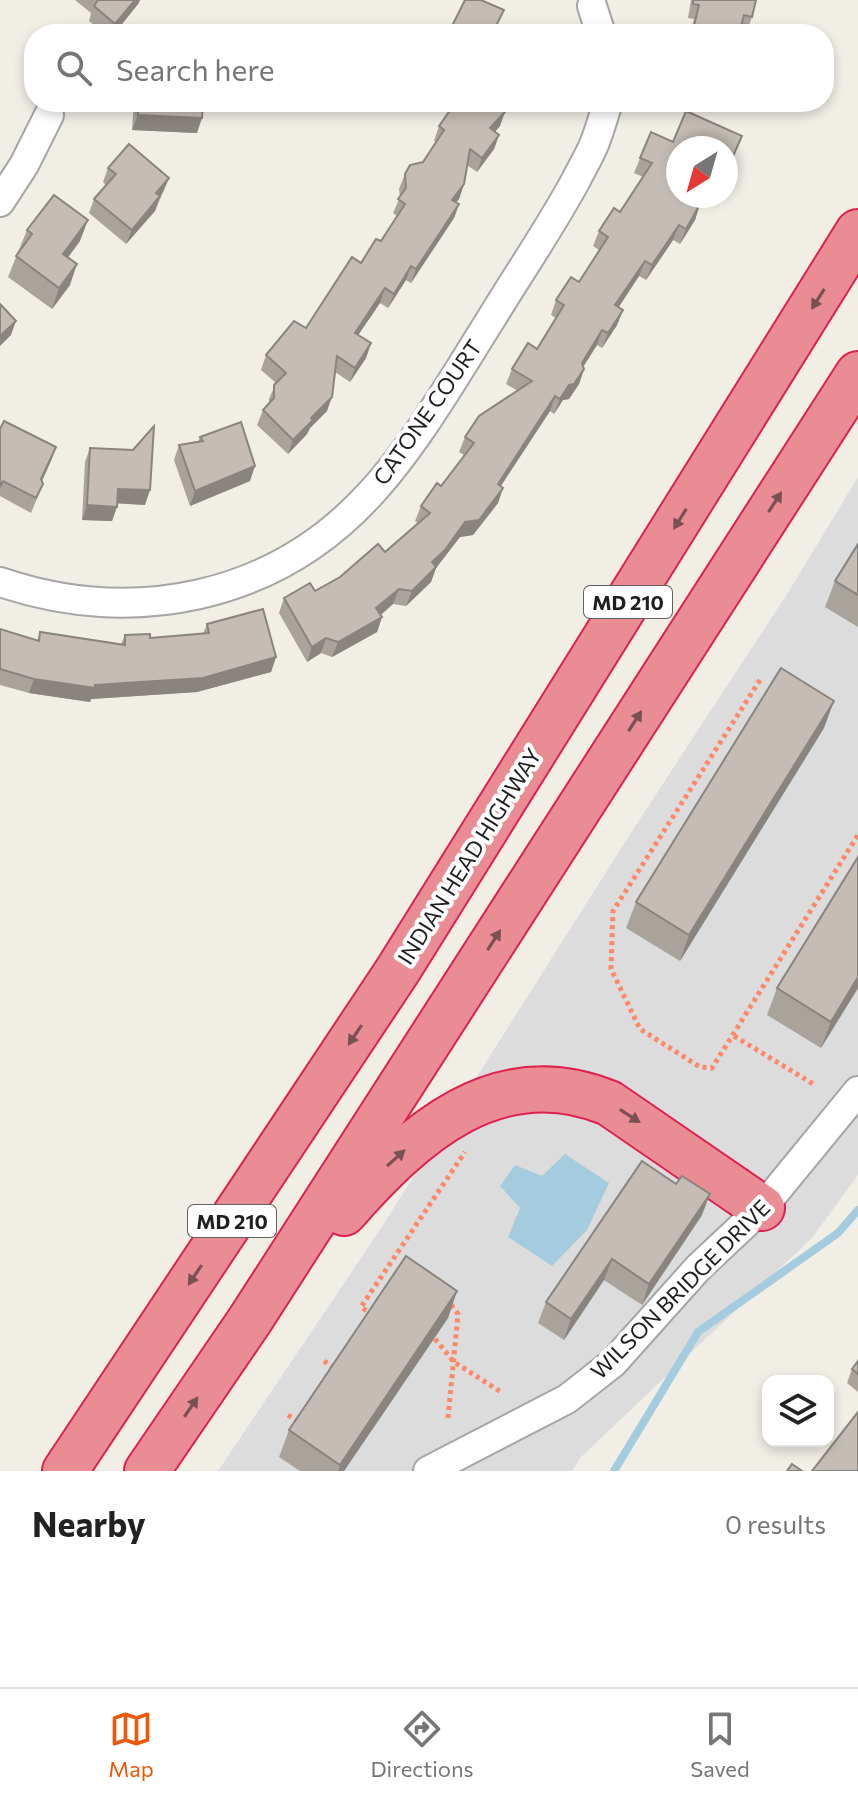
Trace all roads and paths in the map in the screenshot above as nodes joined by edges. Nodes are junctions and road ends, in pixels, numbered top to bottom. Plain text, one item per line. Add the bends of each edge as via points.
1 (592, 6) dead end
2 (598, 24) edge
3 (605, 112) edge
4 (49, 115) dead end
5 (0, 202) edge
6 (858, 232) edge
7 (858, 374) edge
8 (0, 582) edge
9 (760, 680) dead end
10 (858, 835) edge
11 (733, 1036) junction
12 (815, 1085) dead end
13 (858, 1091) edge
14 (472, 1141) dead end
15 (762, 1208) junction
16 (390, 1262) junction
17 (402, 1271) edge
18 (439, 1295) edge
19 (374, 1316) edge
20 (250, 1320) junction
21 (435, 1339) edge
22 (324, 1361) dead end
23 (454, 1362) junction
24 (338, 1370) edge
25 (501, 1392) dead end
26 (288, 1415) dead end
27 (448, 1418) dead end
28 (301, 1424) edge
29 (65, 1471) edge
30 (147, 1471) edge
31 (428, 1471) edge

1 - 2 street
3 - 8 street, CATONE COURT via 595,145 562,206 461,365 392,468 331,532 247,579 187,598 127,605 58,597
4 - 5 street
6 -> 29 highway, INDIAN HEAD HIGHWAY / MD 210 via 398,970
20 -> 7 highway, MD 210
9 - 11 path via 613,911 611,969 640,1029 700,1067 712,1068
10 - 11 path
11 - 12 path
13 - 15 street, WILSON BRIDGE DRIVE
14 - 16 path
20 -> 15 highway via 384,1169 451,1117 502,1093 566,1089 609,1103
15 - 31 street, WILSON BRIDGE DRIVE via 698,1268 613,1363 567,1399
16 - 17 path
16 - 19 path via 361,1307
18 - 23 path via 458,1314
30 -> 20 highway, MD 210
21 - 23 path
22 - 24 path
23 - 25 path
23 - 27 path
26 - 28 path

